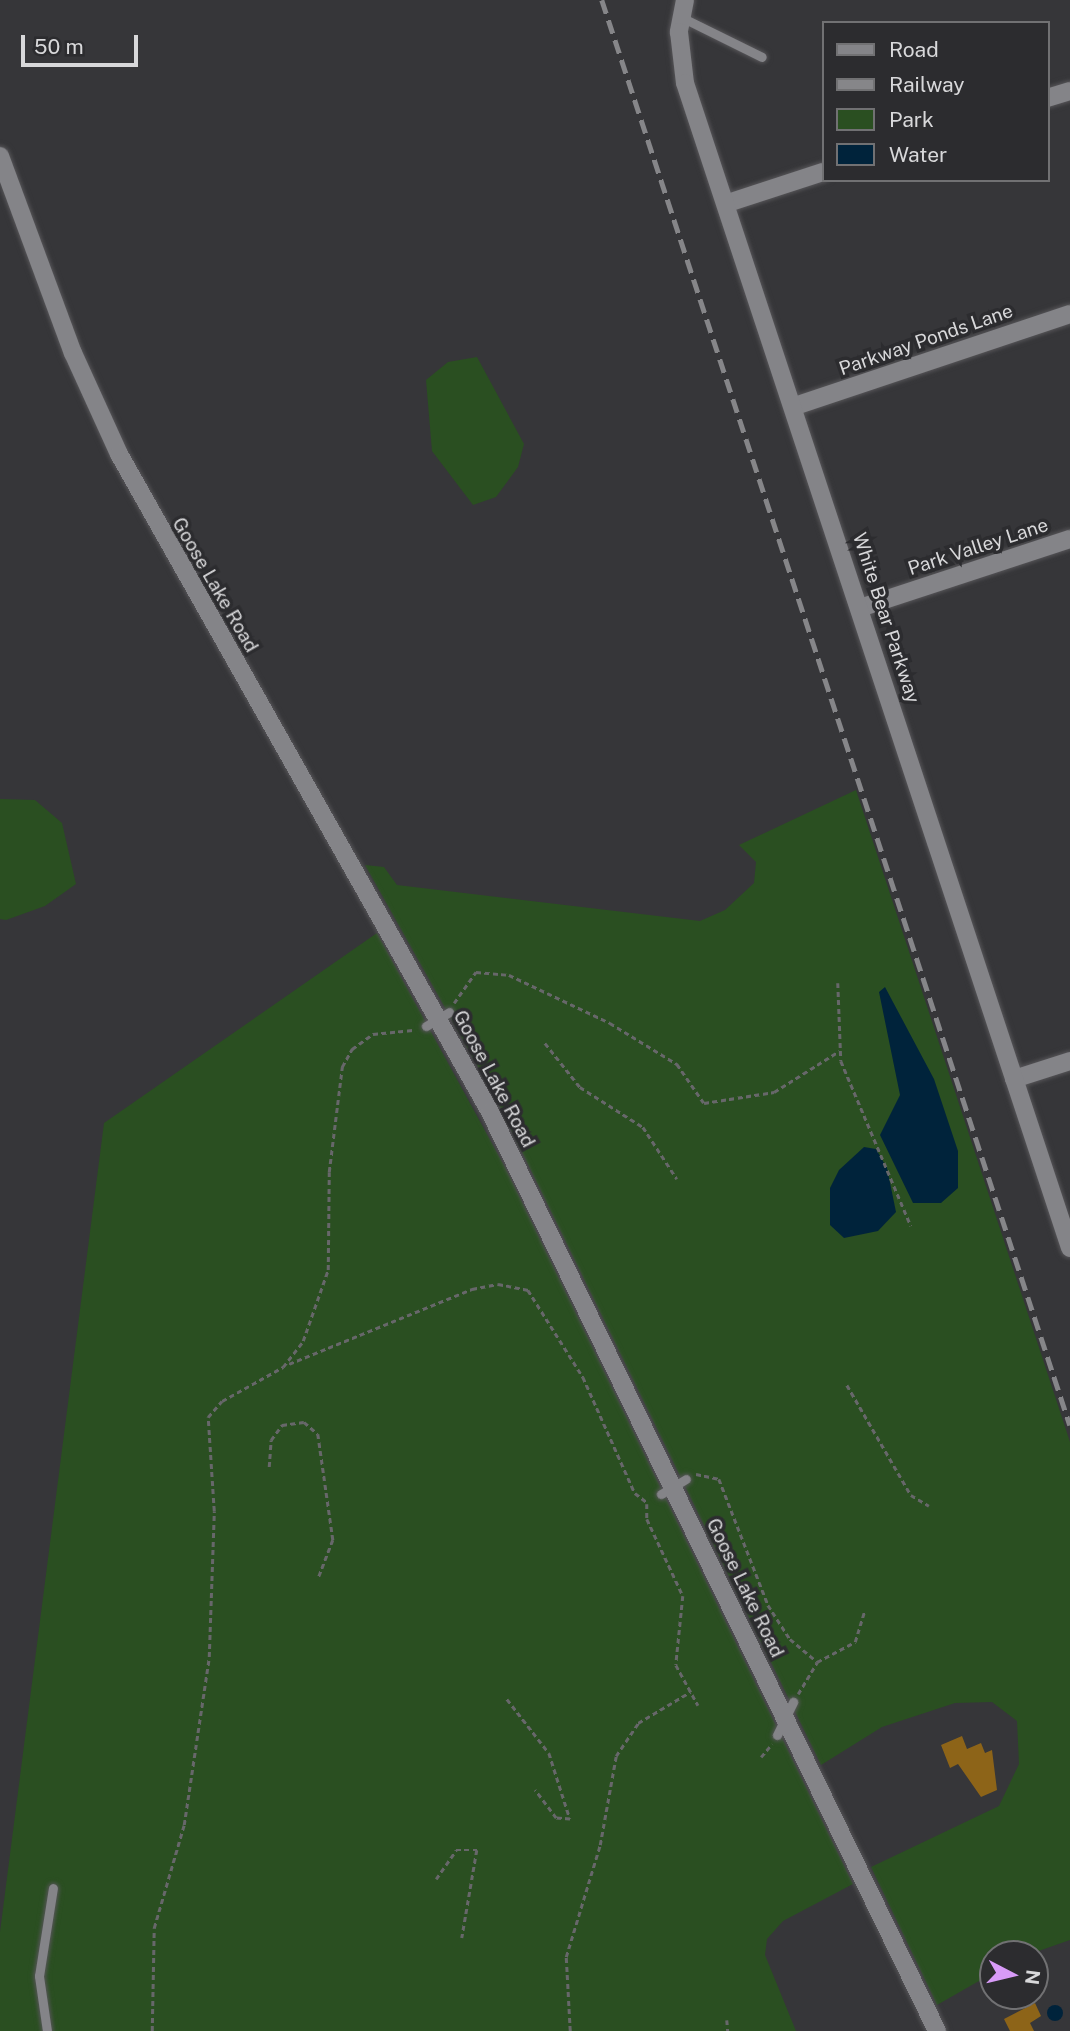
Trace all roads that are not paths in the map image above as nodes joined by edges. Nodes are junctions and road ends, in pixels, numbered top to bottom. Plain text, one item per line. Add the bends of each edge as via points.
1 (683, 8) edge
2 (762, 57) dead end
3 (1070, 91) edge
4 (1049, 97) edge
5 (0, 156) edge
6 (822, 172) edge
7 (728, 203) junction
8 (1070, 314) edge
9 (795, 406) junction
10 (1070, 539) edge
11 (860, 608) junction
12 (1070, 1061) edge
13 (1014, 1079) junction
14 (1070, 1248) edge
15 (789, 1710) junction
16 (777, 1735) road end
17 (53, 1888) dead end
18 (47, 2031) edge
19 (937, 2031) edge

1 - 2 lane
1 - 7 street, White Bear Parkway via 685,83
3 - 4 street
5 - 15 street, Goose Lake Road via 73,354 124,464 438,1019
6 - 7 street
7 - 9 street, White Bear Parkway
8 - 9 street, Parkway Ponds Lane
9 - 11 street, White Bear Parkway
10 - 11 street, Park Valley Lane
11 - 13 street, White Bear Parkway
12 - 13 street
13 - 14 street, White Bear Parkway
15 - 16 lane
15 - 19 street, Goose Lake Road
17 - 18 lane via 39,1976

